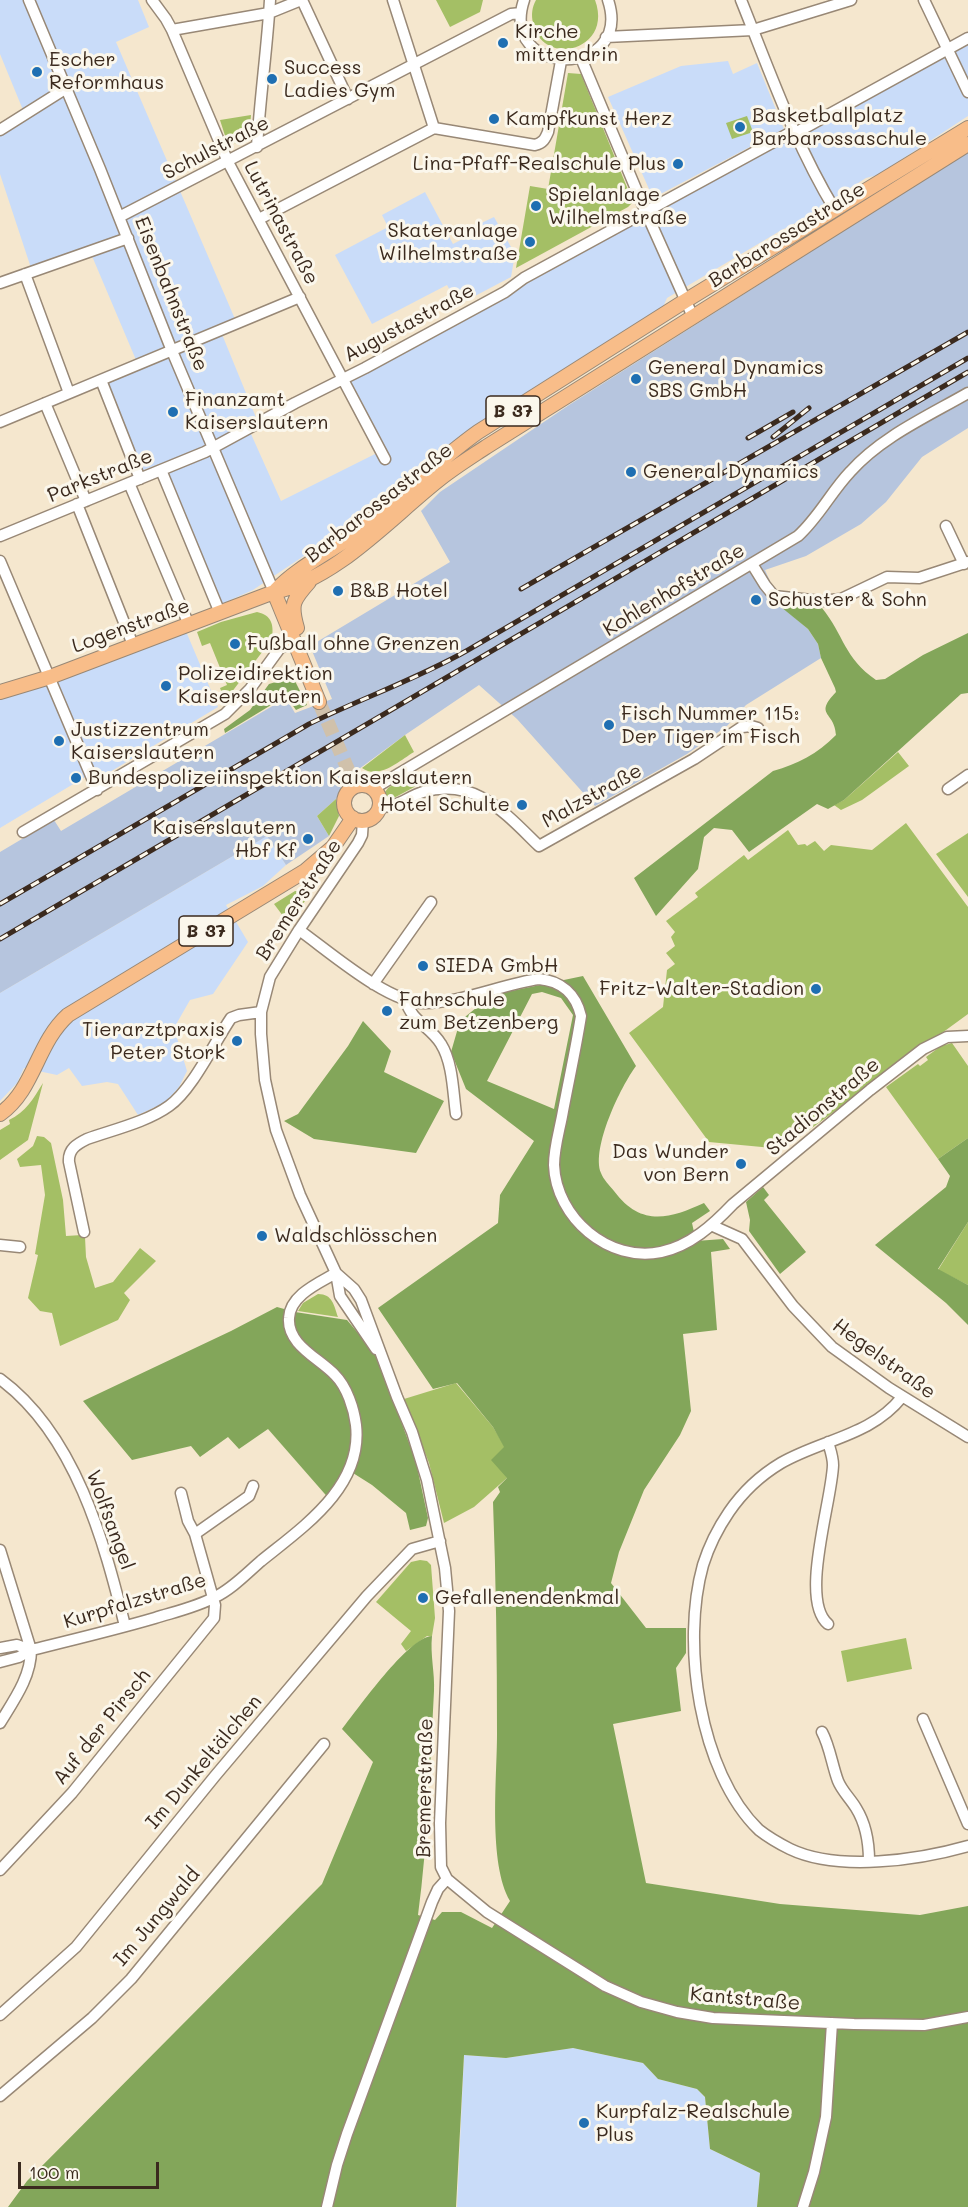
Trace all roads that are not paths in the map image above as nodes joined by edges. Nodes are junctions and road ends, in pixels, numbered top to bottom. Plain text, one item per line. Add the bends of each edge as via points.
1 (29, 0) edge
2 (152, 0) edge
3 (270, 0) edge
4 (302, 0) edge
5 (393, 0) edge
6 (524, 0) edge
7 (608, 0) edge
8 (741, 0) edge
9 (851, 0) edge
10 (924, 0) edge
11 (269, 13) junction
12 (521, 13) junction
13 (172, 30) junction
14 (753, 30) junction
15 (606, 37) junction
16 (968, 38) edge
17 (947, 49) junction
18 (581, 58) junction
19 (561, 61) junction
20 (414, 64) junction
21 (65, 88) junction
22 (968, 92) edge
23 (348, 99) junction
24 (434, 128) junction
25 (968, 128) edge
26 (0, 130) edge
27 (794, 133) junction
28 (968, 144) edge
29 (257, 147) junction
30 (228, 162) junction
31 (646, 210) junction
32 (835, 210) junction
33 (119, 217) junction
34 (259, 219) junction
35 (128, 238) junction
36 (25, 274) junction
37 (0, 283) edge
38 (300, 297) junction
39 (685, 301) junction
40 (693, 317) junction
41 (172, 351) junction
42 (344, 379) junction
43 (101, 380) junction
44 (69, 393) junction
45 (968, 393) edge
46 (45, 403) junction
47 (0, 422) edge
48 (213, 448) junction
49 (386, 459) dead end
50 (161, 470) junction
51 (140, 478) junction
52 (129, 483) junction
53 (82, 503) junction
54 (946, 526) dead end
55 (0, 536) edge
56 (0, 561) edge
57 (966, 563) edge
58 (752, 564) junction
59 (311, 580) junction
60 (274, 592) junction
61 (220, 614) junction
62 (189, 625) junction
63 (295, 642) junction
64 (134, 645) junction
65 (50, 677) junction
66 (0, 692) edge
67 (319, 702) tunnel mouth
68 (758, 728) dead end
69 (968, 775) edge
70 (373, 789) junction
71 (948, 789) dead end
72 (97, 790) junction
73 (379, 807) junction
74 (358, 819) junction
75 (23, 832) dead end
76 (431, 902) dead end
77 (299, 930) junction
78 (373, 984) junction
79 (406, 1001) junction
80 (261, 1011) junction
81 (968, 1036) edge
82 (0, 1114) edge
83 (456, 1114) dead end
84 (713, 1226) junction
85 (84, 1232) dead end
86 (0, 1245) edge
87 (20, 1247) dead end
88 (336, 1273) junction
89 (381, 1356) junction
90 (0, 1379) edge
91 (902, 1397) junction
92 (968, 1437) edge
93 (828, 1442) junction
94 (253, 1486) dead end
95 (181, 1493) dead end
96 (195, 1534) junction
97 (440, 1540) junction
98 (0, 1550) edge
99 (213, 1599) junction
100 (828, 1624) dead end
101 (125, 1626) junction
102 (0, 1648) edge
103 (31, 1650) junction
104 (0, 1662) edge
105 (922, 1719) dead end
106 (0, 1723) edge
107 (822, 1732) dead end
108 (324, 1744) dead end
109 (968, 1824) edge
110 (968, 1846) edge
111 (869, 1862) junction
112 (0, 1870) edge
113 (447, 1879) junction
114 (0, 2015) edge
115 (968, 2017) edge
116 (832, 2023) junction
117 (0, 2096) edge
118 (327, 2207) edge
119 (803, 2207) edge

1 - 21 street, Eisenbahnstraße
2 - 13 street, Lutrinastraße
3 - 11 street
4 - 11 street
4 - 23 street
5 - 20 street
6 - 12 street
7 - 15 street via 611,17
8 - 14 street
9 - 14 street
10 - 17 street
11 - 13 street
11 - 29 street
12 - 19 street via 524,33 531,45
12 - 20 street, Schulstraße via 511,14
13 - 30 street, Lutrinastraße
14 - 15 street
14 - 27 street
15 - 18 street
16 - 17 street, Augustastraße
17 - 22 street
17 - 27 street, Augustastraße
18 - 19 street
18 - 31 street
19 - 24 street via 545,140 535,145
20 - 23 street, Schulstraße
20 - 24 street
21 - 26 street
21 - 33 street, Eisenbahnstraße
23 - 29 street, Schulstraße
24 - 34 street
25 - 32 main road, Barbarossastraße / B 37
27 - 31 street, Augustastraße
27 - 32 street
28 - 40 main road, Barbarossastraße / B 37
29 - 30 street, Schulstraße
30 - 33 street, Schulstraße
30 - 34 street, Lutrinastraße
31 - 39 street
31 - 42 street, Augustastraße
32 - 39 main road, Barbarossastraße / B 37
33 - 35 street, Eisenbahnstraße
34 - 38 street, Lutrinastraße
35 - 36 street
35 - 41 street, Eisenbahnstraße
36 - 37 street
36 - 44 street
38 - 41 street
38 - 42 street, Lutrinastraße
39 - 40 street
39 - 60 main road, Barbarossastraße / B 37 via 459,446 351,536 292,575
40 - 59 main road, Barbarossastraße / B 37 via 457,466
41 - 43 street
41 - 48 street, Eisenbahnstraße
42 - 48 street, Augustastraße
42 - 49 street, Lutrinastraße
43 - 44 street
43 - 51 street
44 - 46 street
45 - 58 street, Kohlenhofstraße via 865,457 848,473 813,523
46 - 47 street
46 - 53 street
48 - 50 street, Parkstraße
48 - 60 street, Eisenbahnstraße
50 - 51 street, Parkstraße
50 - 61 street
51 - 52 street, Parkstraße
52 - 53 street, Parkstraße
52 - 62 street
53 - 55 street, Parkstraße
53 - 64 street
54 - 57 street
56 - 65 street
57 - 58 street via 919,578 887,577 850,597 821,601 774,596
58 - 70 street, Kohlenhofstraße
59 - 60 main road, Barbarossastraße / B 37
59 - 63 main road, B 37 via 295,597
60 - 61 main road, Logenstraße / B 37
60 - 63 main road, Eisenbahnstraße / B 37
61 - 62 main road, Logenstraße / B 37
62 - 64 main road, Logenstraße / B 37
63 - 67 main road, Eisenbahnstraße / B 37
63 - 72 street via 280,648 250,689 225,714
64 - 65 main road, Logenstraße / B 37
65 - 66 main road, Logenstraße / B 37
65 - 72 street
68 - 73 street, Malzstraße via 742,727 694,759 539,846 489,800 462,790 425,791 389,808
69 - 71 street
70 - 73 main road
70 - 74 main road via 354,782 347,793 346,811
72 - 75 street
73 - 74 main road via 375,815
74 - 77 street, Bremerstraße via 362,835 358,843
74 - 82 main road, B 37 via 305,871 68,1016 50,1035 24,1091
76 - 78 street
77 - 78 street
77 - 80 street, Bremerstraße via 270,977
78 - 79 street
79 - 83 street via 409,1011 443,1047
79 - 84 street, Stadionstraße via 426,1004 539,979 567,989 581,1016 554,1164 565,1204 577,1223 594,1238 616,1249 640,1254 662,1252
80 - 85 street via 231,1018 185,1091 171,1106 87,1139 70,1151
80 - 88 street, Bremerstraße via 271,1115 300,1195
81 - 84 street, Stadionstraße via 947,1037 923,1049 733,1204
84 - 91 street, Hegelstraße via 742,1239 814,1330
86 - 87 street
88 - 89 street, Bremerstraße via 340,1296
88 - 89 street, Bremerstraße via 361,1300
88 - 99 street, Kurpfalzstraße via 301,1295 288,1317 291,1334 337,1377 352,1408 356,1426 351,1468 336,1492 302,1528
89 - 97 street, Bremerstraße via 412,1432
90 - 101 street, Wolfsangel via 28,1405 70,1466 91,1509
91 - 92 street, Hegelstraße
91 - 93 street via 875,1423
93 - 100 street via 833,1464 815,1584 821,1616
93 - 111 street via 768,1472 735,1503 719,1527 703,1566 696,1602 697,1669 714,1756 752,1822 761,1832 806,1855
94 - 96 street via 249,1496
95 - 96 street
96 - 99 street
97 - 113 street, Bremerstraße via 448,1602 440,1823 441,1867
97 - 114 street, Im Dunkeltälchen via 412,1550 367,1596 76,1947
98 - 103 street
99 - 101 street, Kurpfalzstraße
99 - 112 street, Auf der Pirsch via 214,1618 72,1793
101 - 103 street, Kurpfalzstraße
102 - 103 street, Kurpfalzstraße via 17,1645
103 - 104 street, Kurpfalzstraße
103 - 106 street via 27,1676
105 - 109 street
107 - 111 street via 843,1791 864,1825
108 - 117 street, Im Jungwald via 130,1979 92,2018
110 - 111 street
113 - 116 street, Kantstraße via 487,1912 605,1986 641,2002 713,2018
113 - 118 street, Bremerstraße via 432,1902 362,2092
115 - 116 street, Kantstraße via 924,2025
116 - 119 street via 826,2117

